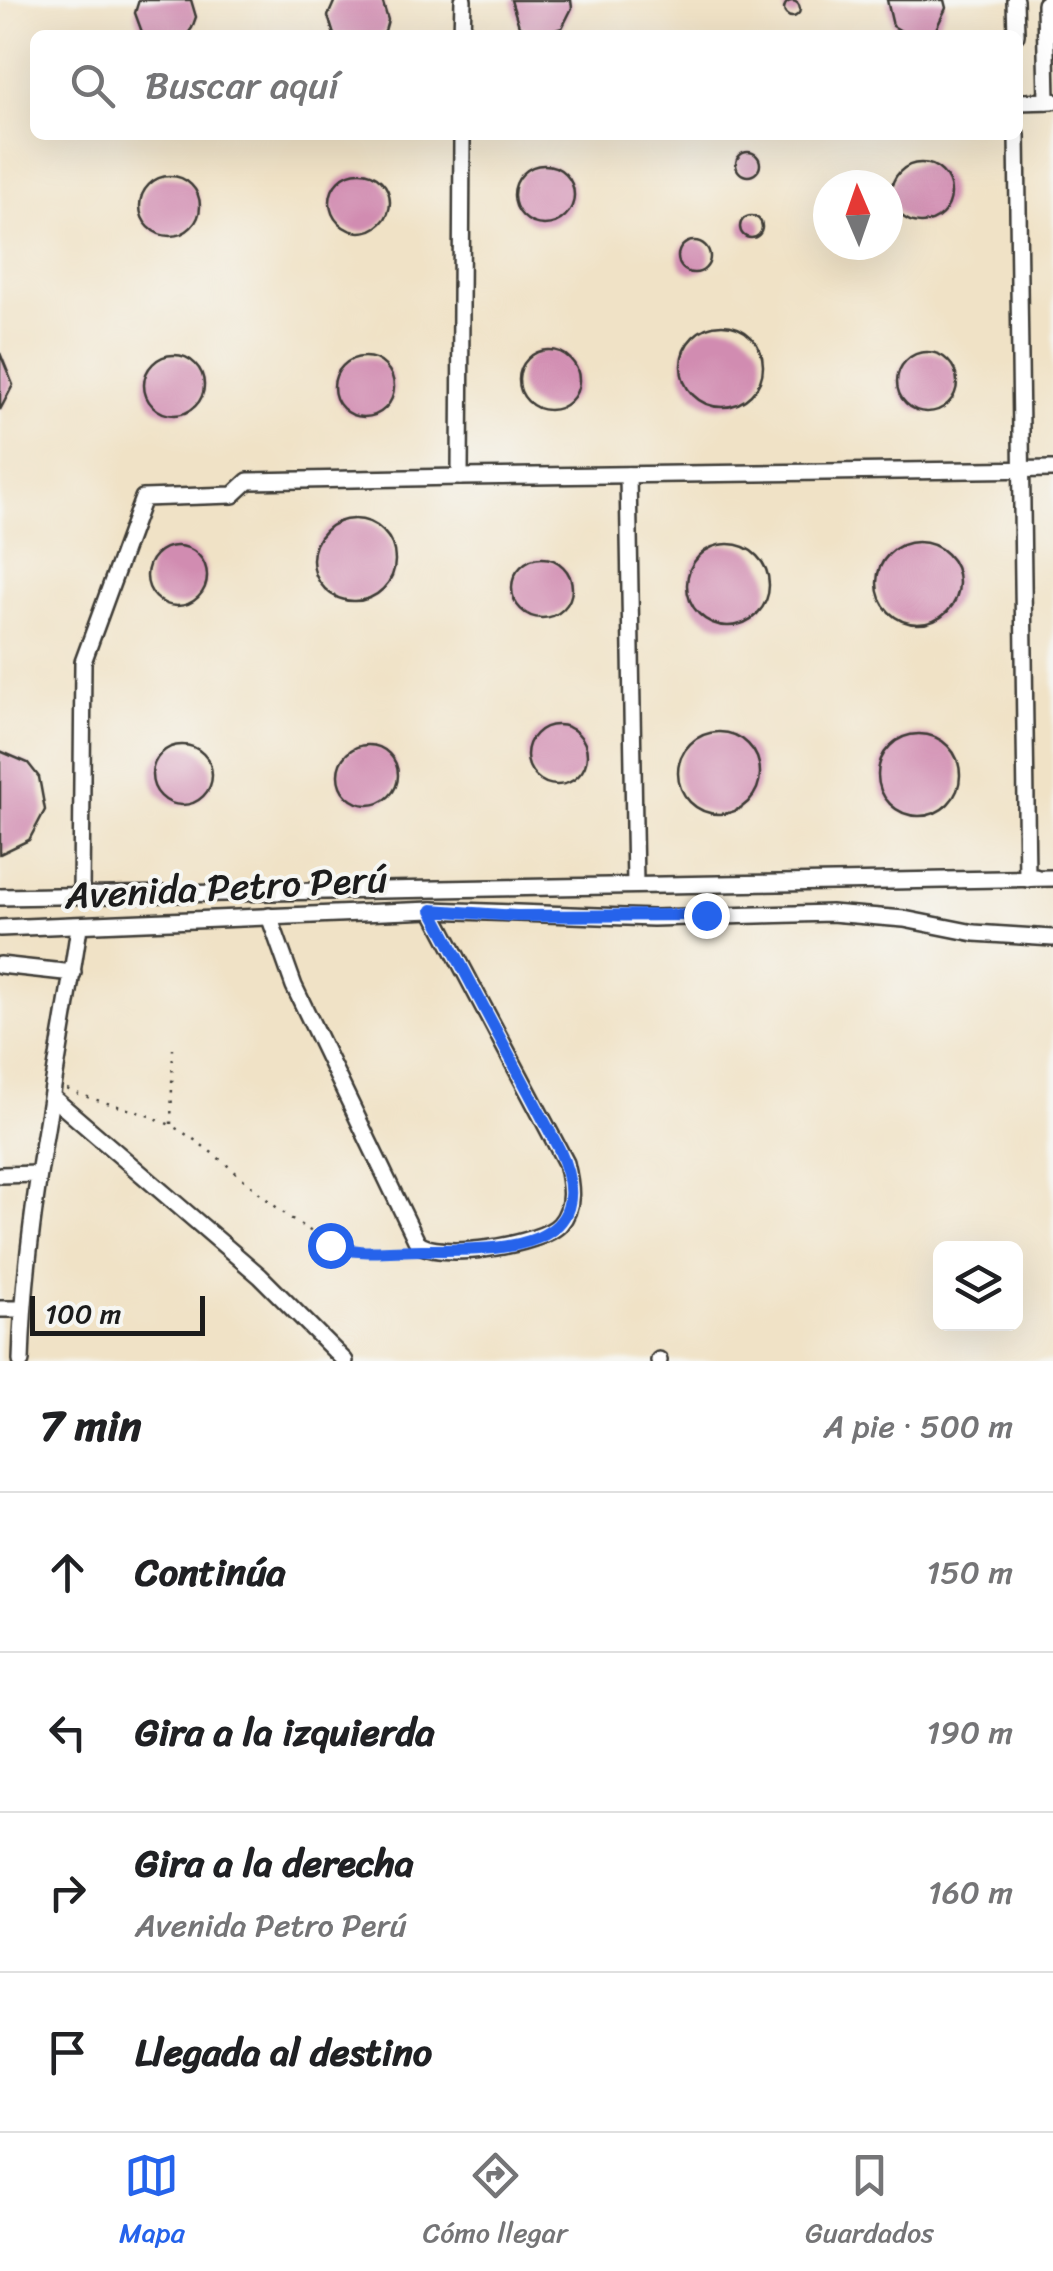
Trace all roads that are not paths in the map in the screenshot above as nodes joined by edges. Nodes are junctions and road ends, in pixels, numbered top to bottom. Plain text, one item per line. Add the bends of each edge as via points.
1 (462, 0) edge
2 (1016, 0) edge
3 (1053, 4) edge
4 (462, 30) edge
5 (1016, 30) edge
6 (1050, 101) edge
7 (1023, 102) edge
8 (462, 140) edge
9 (1017, 140) edge
10 (1053, 469) edge
11 (1020, 470) junction
12 (628, 475) junction
13 (460, 476) junction
14 (1053, 875) edge
15 (1027, 878) junction
16 (636, 886) junction
17 (81, 896) junction
18 (0, 897) edge
19 (432, 910) junction
20 (268, 916) junction
21 (0, 928) edge
22 (80, 928) junction
23 (1053, 938) edge
24 (0, 965) edge
25 (73, 973) junction
26 (54, 1090) junction
27 (0, 1174) edge
28 (38, 1174) junction
29 (0, 1308) edge
30 (22, 1309) junction
31 (21, 1361) edge
32 (345, 1361) edge

1 - 4 street
2 - 5 street
3 - 6 street via 1045,4
6 - 7 street
8 - 13 street
9 - 11 street
10 - 11 street
11 - 12 street
11 - 15 street
12 - 13 street
12 - 16 street
13 - 17 street via 248,482 232,495 143,498 83,662
14 - 15 street
15 - 16 street
16 - 17 street
17 - 18 street
19 - 20 street, Avenida Petro Perú
19 - 20 street via 559,1149 571,1190 557,1228 532,1242 423,1250 335,1075
19 - 23 street, Avenida Petro Perú via 654,918 831,913
20 - 22 street, Avenida Petro Perú
21 - 22 street, Avenida Petro Perú
22 - 25 street
24 - 25 street
25 - 26 street
26 - 28 street
26 - 32 street
27 - 28 street
28 - 30 street
29 - 30 street
30 - 31 street

